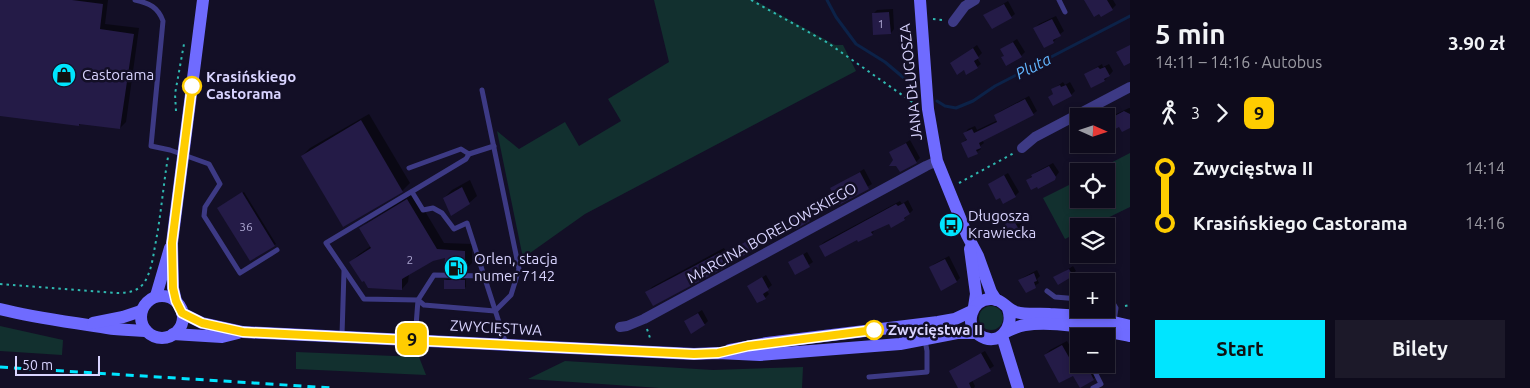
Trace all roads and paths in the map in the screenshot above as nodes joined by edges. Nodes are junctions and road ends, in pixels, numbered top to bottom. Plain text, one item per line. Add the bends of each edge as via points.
1 (135, 0) edge
2 (203, 0) edge
3 (751, 0) edge
4 (920, 0) edge
5 (976, 0) edge
6 (1059, 0) edge
7 (1066, 12) dead end
8 (953, 22) joint
9 (922, 24) junction
10 (186, 40) dead end
11 (1130, 86) edge
12 (482, 90) dead end
13 (928, 109) junction
14 (176, 112) dead end
15 (494, 146) junction
16 (1022, 148) joint
17 (170, 150) junction
18 (469, 154) junction
19 (183, 155) junction
20 (937, 161) junction
21 (409, 168) dead end
22 (948, 188) junction
23 (412, 192) junction
24 (967, 234) junction
25 (172, 243) junction
26 (277, 250) dead end
27 (344, 271) junction
28 (484, 276) junction
29 (0, 284) edge
30 (1047, 291) dead end
31 (156, 296) junction
32 (1070, 298) edge
33 (418, 300) junction
34 (996, 300) junction
35 (176, 301) junction
36 (0, 309) edge
37 (973, 309) junction
38 (1008, 309) junction
39 (141, 310) junction
40 (495, 311) junction
41 (182, 313) junction
42 (1115, 318) edge
43 (644, 319) junction
44 (1114, 322) junction
45 (89, 324) junction
46 (1130, 326) edge
47 (620, 327) dead end
48 (1070, 330) edge
49 (146, 331) junction
50 (243, 332) junction
51 (976, 333) junction
52 (1004, 333) junction
53 (173, 334) junction
54 (1115, 335) edge
55 (342, 336) junction
56 (1130, 336) edge
57 (925, 339) junction
58 (416, 340) junction
59 (506, 345) junction
60 (652, 345) dead end
61 (718, 353) junction
62 (1096, 373) edge
63 (869, 377) dead end
64 (1018, 388) edge
65 (1093, 388) edge

1 - 17 lane via 149,3 160,12 163,21 151,146
2 - 19 main road
3 - 13 path via 828,43 912,103
4 - 9 main road, JANA DŁUGOSZA
5 - 8 street via 965,6
6 - 7 lane
8 - 9 path via 935,18
9 - 13 main road, JANA DŁUGOSZA
10 - 14 path via 175,94
11 - 16 street via 1035,137
12 - 15 lane
13 - 20 main road, JANA DŁUGOSZA
15 - 18 lane
15 - 40 lane via 519,269 511,295
16 - 22 path
17 - 19 lane
17 - 29 path via 151,268 137,290 117,293
18 - 21 lane via 461,149
18 - 23 lane via 466,160
19 - 25 main road
19 - 26 lane via 209,164 220,184 205,207 204,216 240,273
20 - 22 main road, JANA DŁUGOSZA
20 - 43 street, MARCINA BORELOWSKIEGO
22 - 24 main road, JANA DŁUGOSZA
23 - 27 lane via 326,243
23 - 28 lane via 423,210 432,208 442,213 454,229 468,223
24 - 34 main road
24 - 37 main road via 976,294
25 - 31 main road
25 - 35 main road
27 - 33 lane via 364,299
27 - 55 lane
28 - 33 lane via 434,275
28 - 40 lane
30 - 32 lane via 1055,297
31 - 35 main road
31 - 39 main road via 149,299
33 - 40 lane via 424,305
33 - 58 lane
34 - 37 main road via 984,300
34 - 38 main road
35 - 41 main road
36 - 45 main road
37 - 51 main road via 971,323
37 - 61 main road, ZWYCIĘSTWA via 955,319 938,322 748,346
38 - 44 main road via 1026,314 1079,316
38 - 52 main road via 1010,321
39 - 45 main road
39 - 49 main road via 142,325
40 - 59 lane
41 - 50 main road, ZWYCIĘSTWA via 202,323
41 - 53 main road via 181,325
42 - 44 lane
43 - 47 street, MARCINA BORELOWSKIEGO
43 - 60 path
44 - 46 main road
45 - 49 main road
48 - 52 main road via 1034,324
49 - 53 main road via 162,338
50 - 53 main road, ZWYCIĘSTWA via 222,337
50 - 55 main road, ZWYCIĘSTWA
51 - 52 main road via 986,338 997,338
51 - 57 main road, ZWYCIĘSTWA
52 - 64 main road
54 - 56 main road
55 - 58 main road, ZWYCIĘSTWA
57 - 61 main road, ZWYCIĘSTWA via 900,344 760,355
57 - 63 lane via 927,372
58 - 59 main road, ZWYCIĘSTWA
59 - 61 main road, ZWYCIĘSTWA
62 - 65 lane via 1101,384

